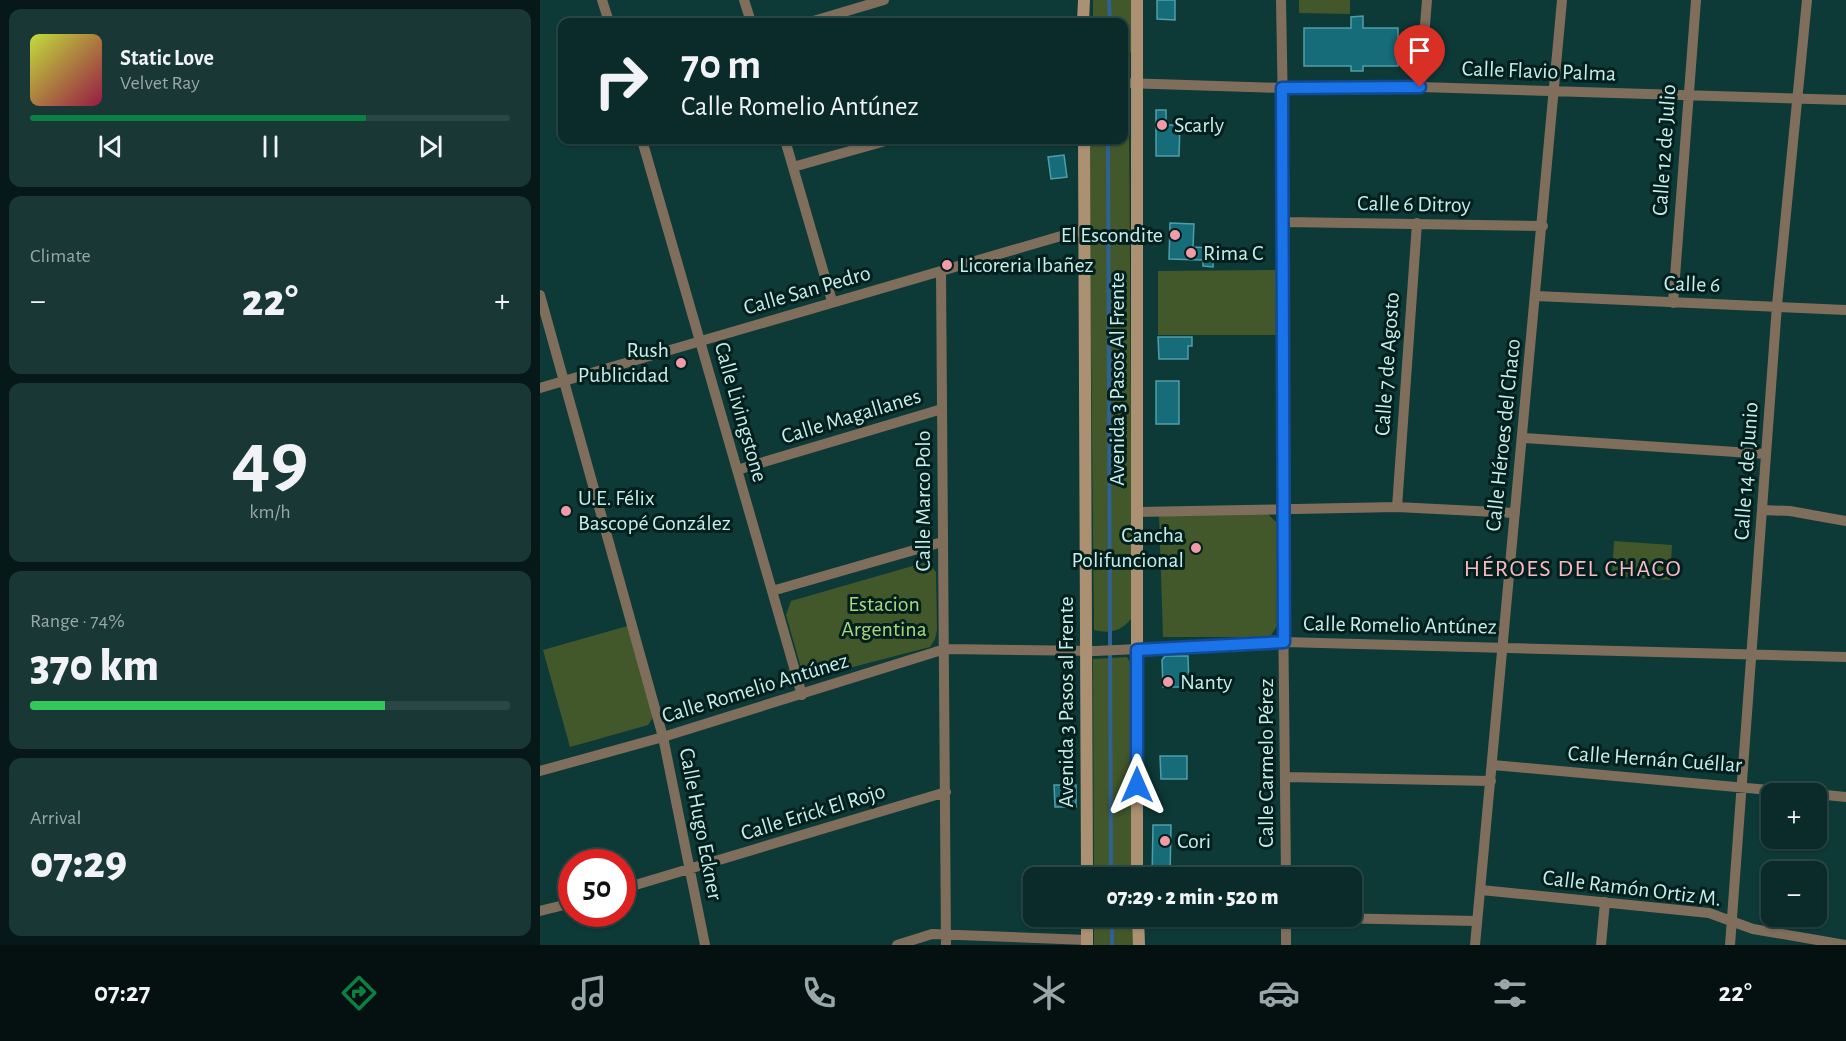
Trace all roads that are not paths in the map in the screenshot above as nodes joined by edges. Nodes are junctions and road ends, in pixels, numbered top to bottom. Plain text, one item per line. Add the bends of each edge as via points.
1 (602, 0) edge
2 (744, 0) edge
3 (884, 0) edge
4 (1084, 0) edge
5 (1137, 0) edge
6 (1281, 0) edge
7 (1427, 0) edge
8 (1562, 0) edge
9 (1696, 0) edge
10 (1807, 0) edge
11 (608, 18) edge
12 (750, 18) edge
13 (823, 18) edge
14 (1083, 18) edge
15 (1128, 83) edge
16 (1137, 84) junction
17 (1420, 87) junction
18 (1282, 88) junction
19 (1555, 91) junction
20 (1687, 94) junction
21 (1797, 99) junction
22 (1846, 100) edge
23 (643, 144) edge
24 (786, 144) edge
25 (876, 144) edge
26 (1084, 144) edge
27 (793, 167) junction
28 (1284, 222) junction
29 (1417, 224) junction
30 (1543, 226) junction
31 (1085, 229) junction
32 (941, 272) junction
33 (1086, 274) joint
34 (540, 295) edge
35 (1536, 296) junction
36 (832, 301) junction
37 (1673, 303) junction
38 (1777, 306) junction
39 (1846, 310) edge
40 (700, 342) junction
41 (565, 381) junction
42 (540, 388) edge
43 (942, 409) junction
44 (1522, 438) junction
45 (1766, 454) junction
46 (737, 470) junction
47 (1397, 507) junction
48 (1282, 509) junction
49 (1762, 510) junction
50 (1137, 512) junction
51 (1515, 513) junction
52 (1846, 521) edge
53 (942, 542) junction
54 (772, 591) junction
55 (1284, 642) junction
56 (1501, 646) junction
57 (945, 649) junction
58 (1131, 650) junction
59 (1092, 651) junction
60 (1752, 653) junction
61 (1846, 657) edge
62 (802, 695) junction
63 (663, 737) junction
64 (1493, 765) junction
65 (540, 771) edge
66 (1286, 777) junction
67 (1491, 781) junction
68 (1742, 785) junction
69 (1761, 787) edge
70 (946, 792) junction
71 (1827, 795) edge
72 (1846, 797) edge
73 (1087, 867) edge
74 (1137, 867) edge
75 (1286, 867) edge
76 (691, 870) junction
77 (636, 885) edge
78 (1481, 890) junction
79 (1605, 902) junction
80 (558, 907) edge
81 (540, 912) edge
82 (1362, 919) edge
83 (1732, 920) junction
84 (1477, 921) junction
85 (1138, 927) edge
86 (1286, 927) edge
87 (946, 941) edge
88 (1087, 942) edge
89 (705, 945) edge
90 (897, 945) edge
91 (1139, 945) edge
92 (1286, 945) edge
93 (1475, 945) edge
94 (1601, 945) edge
95 (1730, 945) edge
96 (1846, 945) edge

1 - 11 street
2 - 12 street
3 - 13 street
4 - 14 main road
5 - 16 main road, Avenida 3 Pasos Al Frente
6 - 18 street, Calle Carmelo Pérez
7 - 17 street
8 - 19 street, Calle Héroes del Chaco
9 - 20 street, Calle 12 de Julio
10 - 21 street, Calle 14 de Junio
15 - 16 street, Calle Flavio Palma
16 - 18 street, Calle Flavio Palma
16 - 50 main road, Avenida 3 Pasos Al Frente
17 - 18 street, Calle Flavio Palma
17 - 19 street, Calle Flavio Palma
18 - 28 street, Calle Carmelo Pérez
19 - 20 street, Calle Flavio Palma
19 - 30 street, Calle Héroes del Chaco
20 - 21 street, Calle Flavio Palma
20 - 37 street, Calle 12 de Julio
21 - 22 street, Calle Flavio Palma
21 - 38 street, Calle 14 de Junio
23 - 40 street, Calle Livingstone
24 - 27 street
25 - 27 street
26 - 31 main road, Avenida 3 Pasos Al Frente
27 - 36 street
28 - 29 street, Calle 6 Ditroy
28 - 48 street, Calle Carmelo Pérez
29 - 30 street, Calle 6 Ditroy
29 - 47 street, Calle 7 de Agosto
30 - 35 street, Calle Héroes del Chaco
31 - 32 street, Calle San Pedro
31 - 33 main road, Avenida 3 Pasos Al Frente
32 - 36 street, Calle San Pedro
32 - 43 street, Calle Marco Polo
33 - 59 main road, Avenida 3 Pasos al Frente
34 - 41 street, Calle Hugo Eckner
35 - 37 street, Calle 6
35 - 44 street, Calle Héroes del Chaco
36 - 40 street, Calle San Pedro
37 - 38 street, Calle 6
38 - 39 street, Calle 6
38 - 45 street, Calle 14 de Junio
40 - 41 street, Calle San Pedro
40 - 46 street, Calle Livingstone
41 - 42 street, Calle San Pedro
41 - 63 street, Calle Hugo Eckner
43 - 46 street, Calle Magallanes
43 - 53 street, Calle Marco Polo
44 - 45 street
44 - 51 street, Calle Héroes del Chaco
45 - 49 street, Calle 14 de Junio
46 - 54 street, Calle Livingstone
47 - 48 street
47 - 51 street
48 - 50 street
48 - 55 street, Calle Carmelo Pérez
49 - 52 street
49 - 60 street, Calle 14 de Junio
50 - 58 main road, Avenida 3 Pasos Al Frente
51 - 56 street, Calle Héroes del Chaco
53 - 54 street
53 - 57 street, Calle Marco Polo
54 - 62 street, Calle Livingstone
55 - 56 street, Calle Romelio Antúnez
55 - 58 street, Calle Romelio Antúnez
55 - 66 street, Calle Carmelo Pérez
56 - 60 street, Calle Romelio Antúnez
56 - 64 street, Calle Héroes del Chaco
57 - 59 street, Calle Romelio Antúnez
57 - 62 street, Calle Romelio Antúnez
57 - 70 street, Calle Marco Polo
58 - 59 street, Calle Romelio Antúnez
58 - 74 main road
59 - 73 main road, Avenida 3 Pasos al Frente
60 - 61 street, Calle Romelio Antúnez
60 - 68 street, Calle 14 de Junio
62 - 63 street, Calle Romelio Antúnez
63 - 65 street, Calle Romelio Antúnez
63 - 76 street, Calle Hugo Eckner
64 - 67 street, Calle Héroes del Chaco
64 - 68 street, Calle Hernán Cuéllar
66 - 67 street
66 - 75 street, Calle Carmelo Pérez
67 - 78 street, Calle Héroes del Chaco
68 - 69 street, Calle Hernán Cuéllar
68 - 83 street, Calle 14 de Junio
70 - 76 street, Calle Erick El Rojo
70 - 87 street, Calle Marco Polo
71 - 72 street, Calle Hernán Cuéllar
76 - 77 street, Calle Erick El Rojo
76 - 89 street, Calle Hugo Eckner
78 - 79 street, Calle Ramón Ortiz M.
78 - 84 street, Calle Héroes del Chaco
79 - 83 street, Calle Ramón Ortiz M. via 1709,913
79 - 94 street
80 - 81 street
82 - 84 street
83 - 95 street, Calle 14 de Junio
83 - 96 street, Calle Ramón Ortiz M. via 1753,929
84 - 93 street, Calle Héroes del Chaco
85 - 91 main road
86 - 92 street
87 - 88 street
87 - 90 street via 932,934

